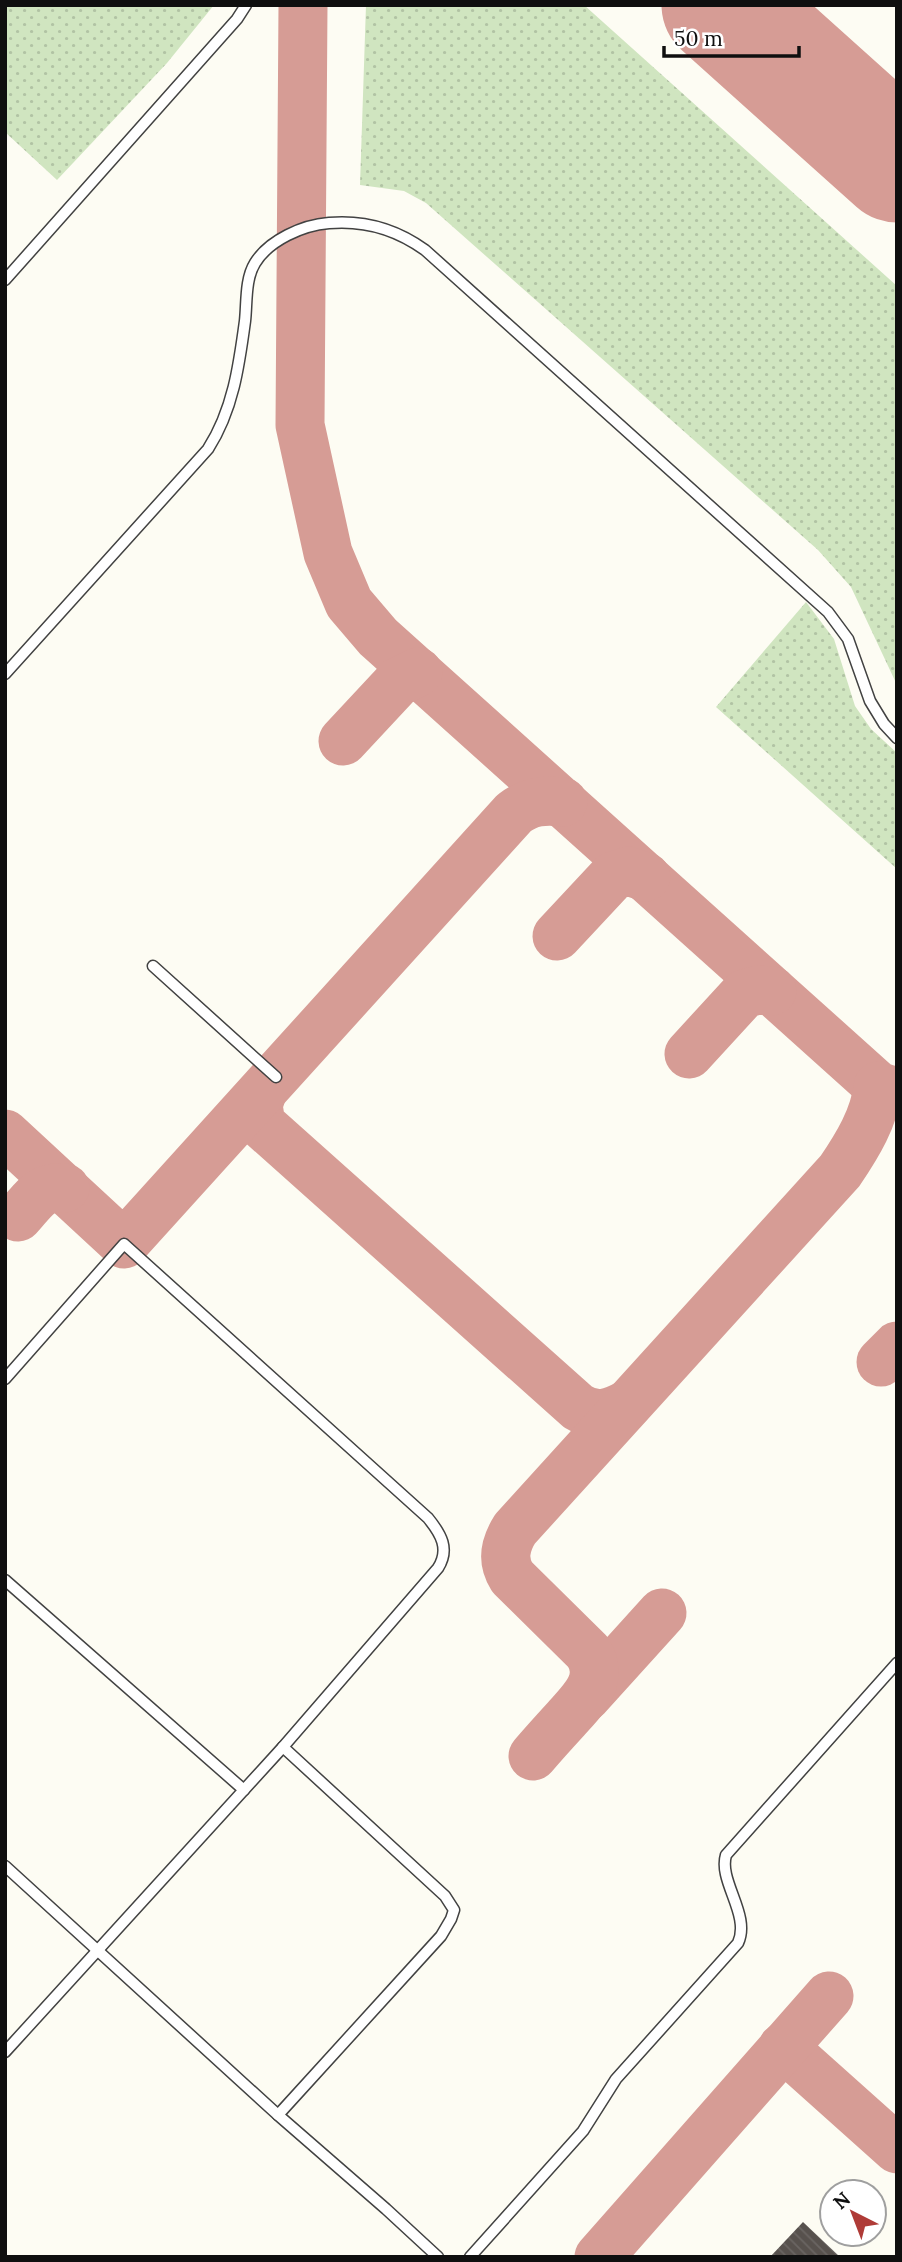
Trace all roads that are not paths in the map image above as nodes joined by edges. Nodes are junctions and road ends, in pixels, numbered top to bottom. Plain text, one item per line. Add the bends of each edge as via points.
1 (246, 5) edge
2 (5, 279) edge
3 (5, 674) edge
4 (897, 738) edge
5 (153, 966) dead end
6 (276, 1077) dead end
7 (6, 1376) edge
8 (5, 1580) edge
9 (897, 1663) edge
10 (283, 1747) junction
11 (244, 1790) junction
12 (5, 1866) edge
13 (98, 1949) junction
14 (5, 2052) edge
15 (278, 2115) junction
16 (438, 2257) edge
17 (470, 2257) edge

1 - 2 lane
3 - 4 lane via 220,431 234,392 254,264 269,247 301,229 359,222 388,229 425,250 819,603 848,639 870,701
5 - 6 lane
7 - 10 lane via 124,1244 436,1528 445,1548 438,1569
8 - 11 lane
9 - 17 lane via 726,1855 724,1866 741,1930 738,1943 616,2079 583,2131
10 - 11 lane
10 - 15 lane via 445,1896 454,1910 441,1936
11 - 13 lane
12 - 13 lane
13 - 14 lane
13 - 15 lane
15 - 16 lane

